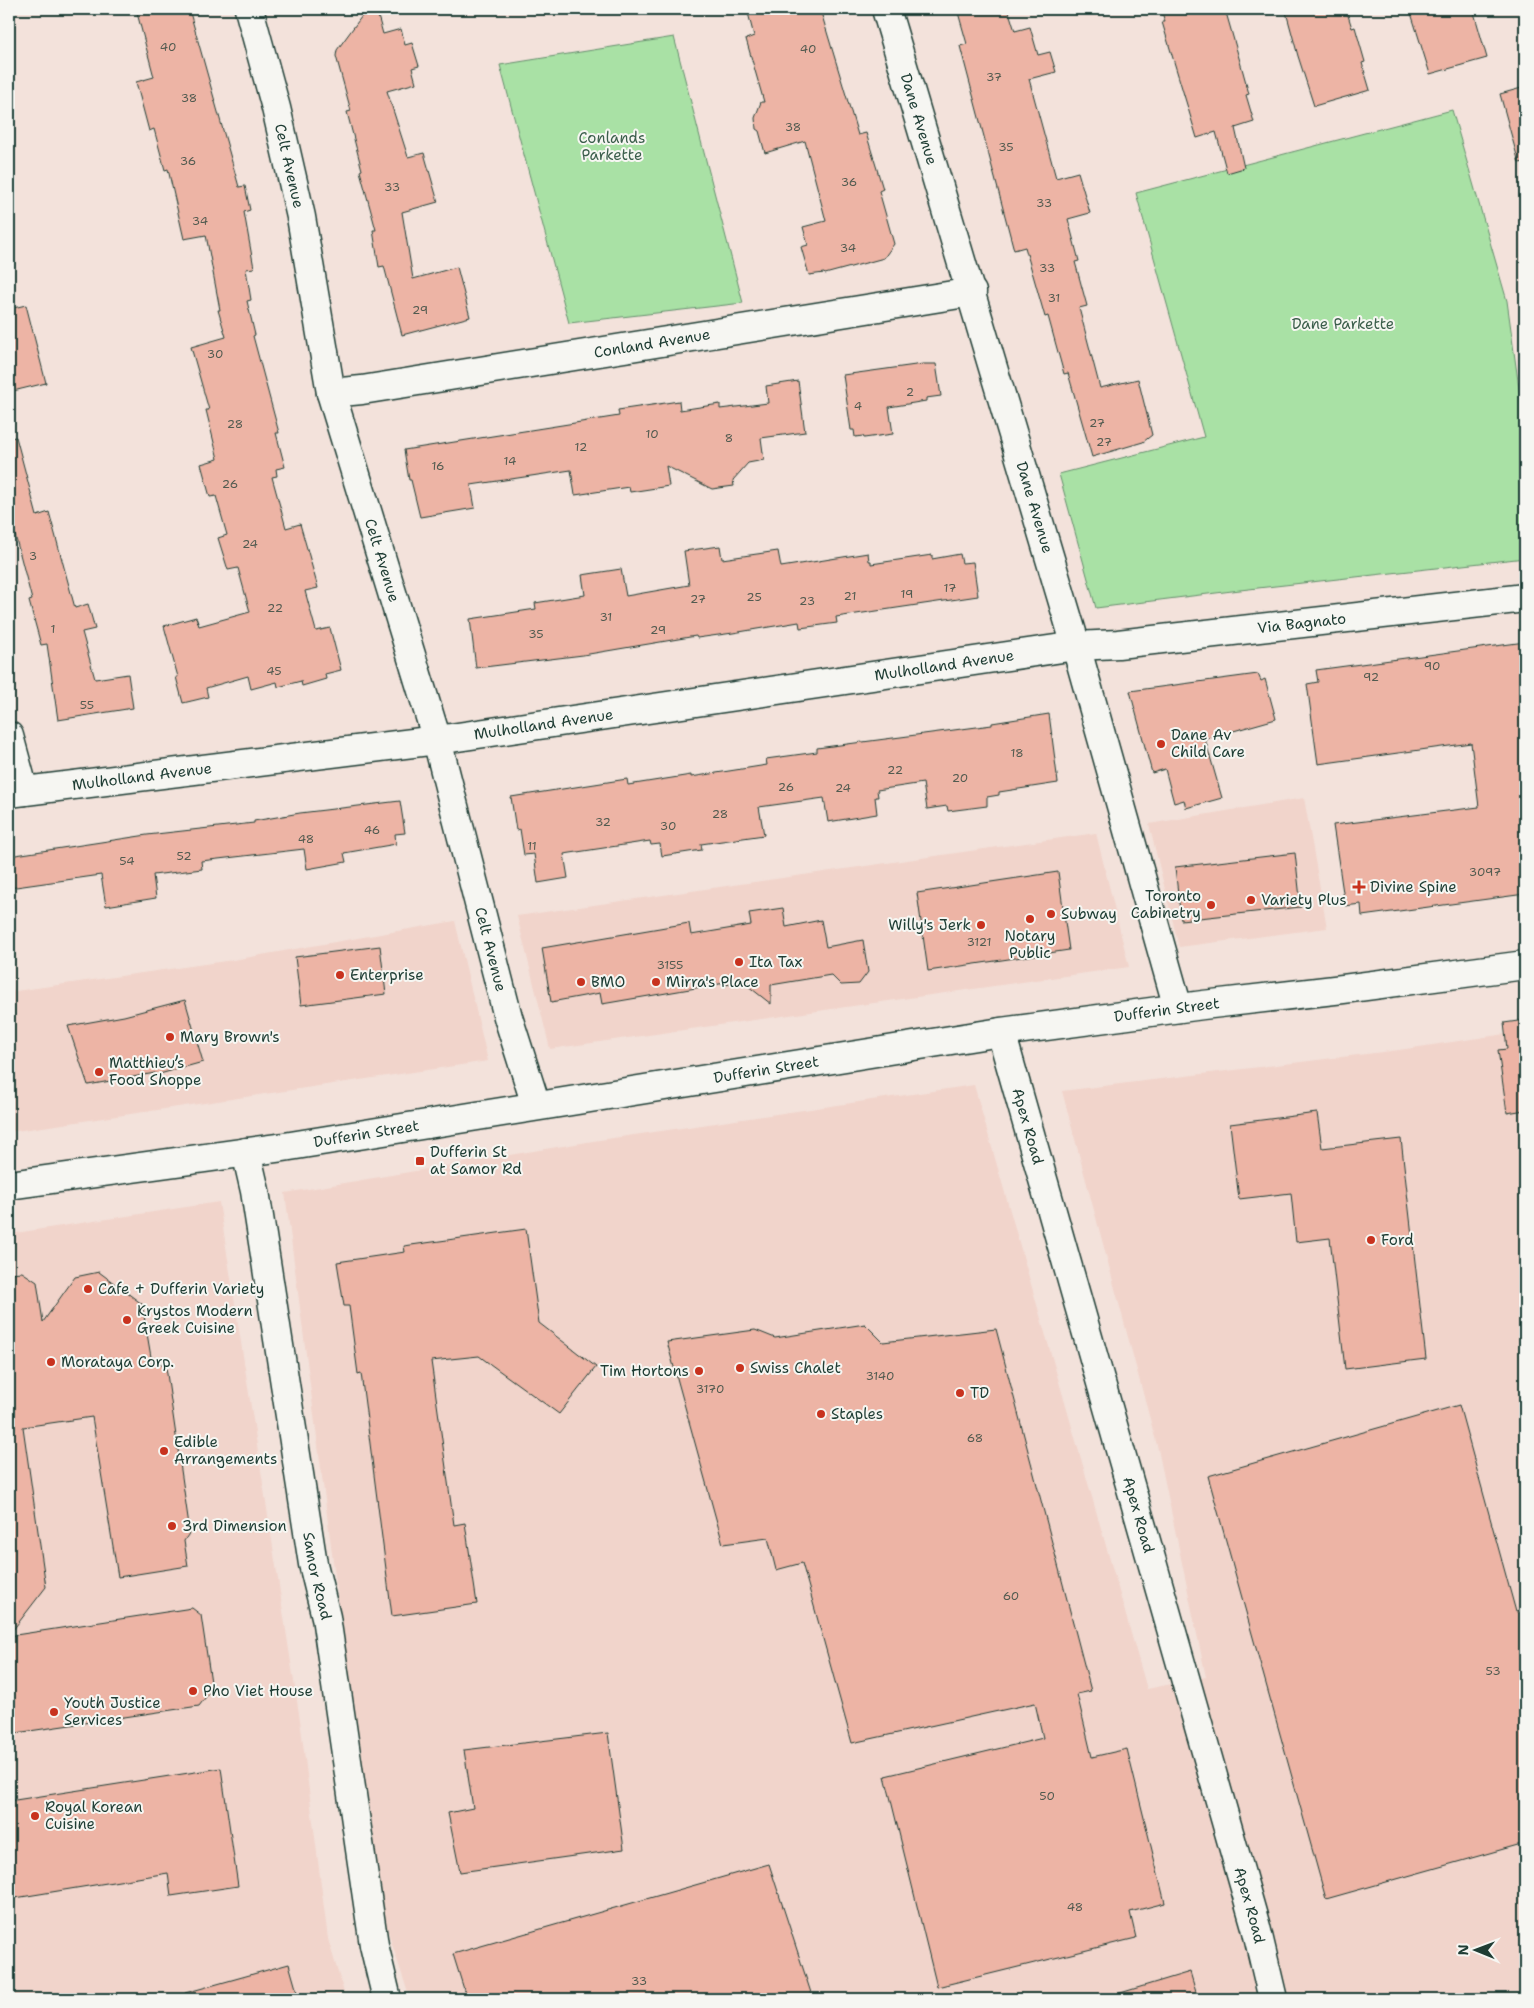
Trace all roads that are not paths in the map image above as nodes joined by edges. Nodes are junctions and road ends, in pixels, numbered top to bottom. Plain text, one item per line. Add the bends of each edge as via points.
1 (249, 9) edge
2 (886, 9) edge
3 (972, 292) junction
4 (332, 393) junction
5 (1525, 598) edge
6 (1076, 646) junction
7 (9, 736) edge
8 (437, 740) junction
9 (16, 792) edge
10 (1525, 965) edge
11 (1178, 1008) junction
12 (1001, 1032) junction
13 (536, 1105) junction
14 (246, 1152) junction
15 (9, 1185) edge
16 (387, 1999) edge
17 (1272, 1999) edge

1 - 4 street, Celt Avenue via 302,217
2 - 3 street, Dane Avenue
3 - 4 street, Conland Avenue
3 - 6 street, Dane Avenue
4 - 8 street, Celt Avenue
5 - 6 street, Via Bagnato
6 - 8 street, Mulholland Avenue
6 - 11 street, Dane Avenue
7 - 9 street
8 - 9 street, Mulholland Avenue
8 - 13 street, Celt Avenue via 508,1017
10 - 11 street, Dufferin Street
11 - 12 street, Dufferin Street
12 - 13 street, Dufferin Street
12 - 17 street, Apex Road via 1253,1918
13 - 14 street, Dufferin Street
14 - 15 street, Dufferin Street
14 - 16 street, Samor Road via 255,1191 313,1564 326,1617 374,1945

